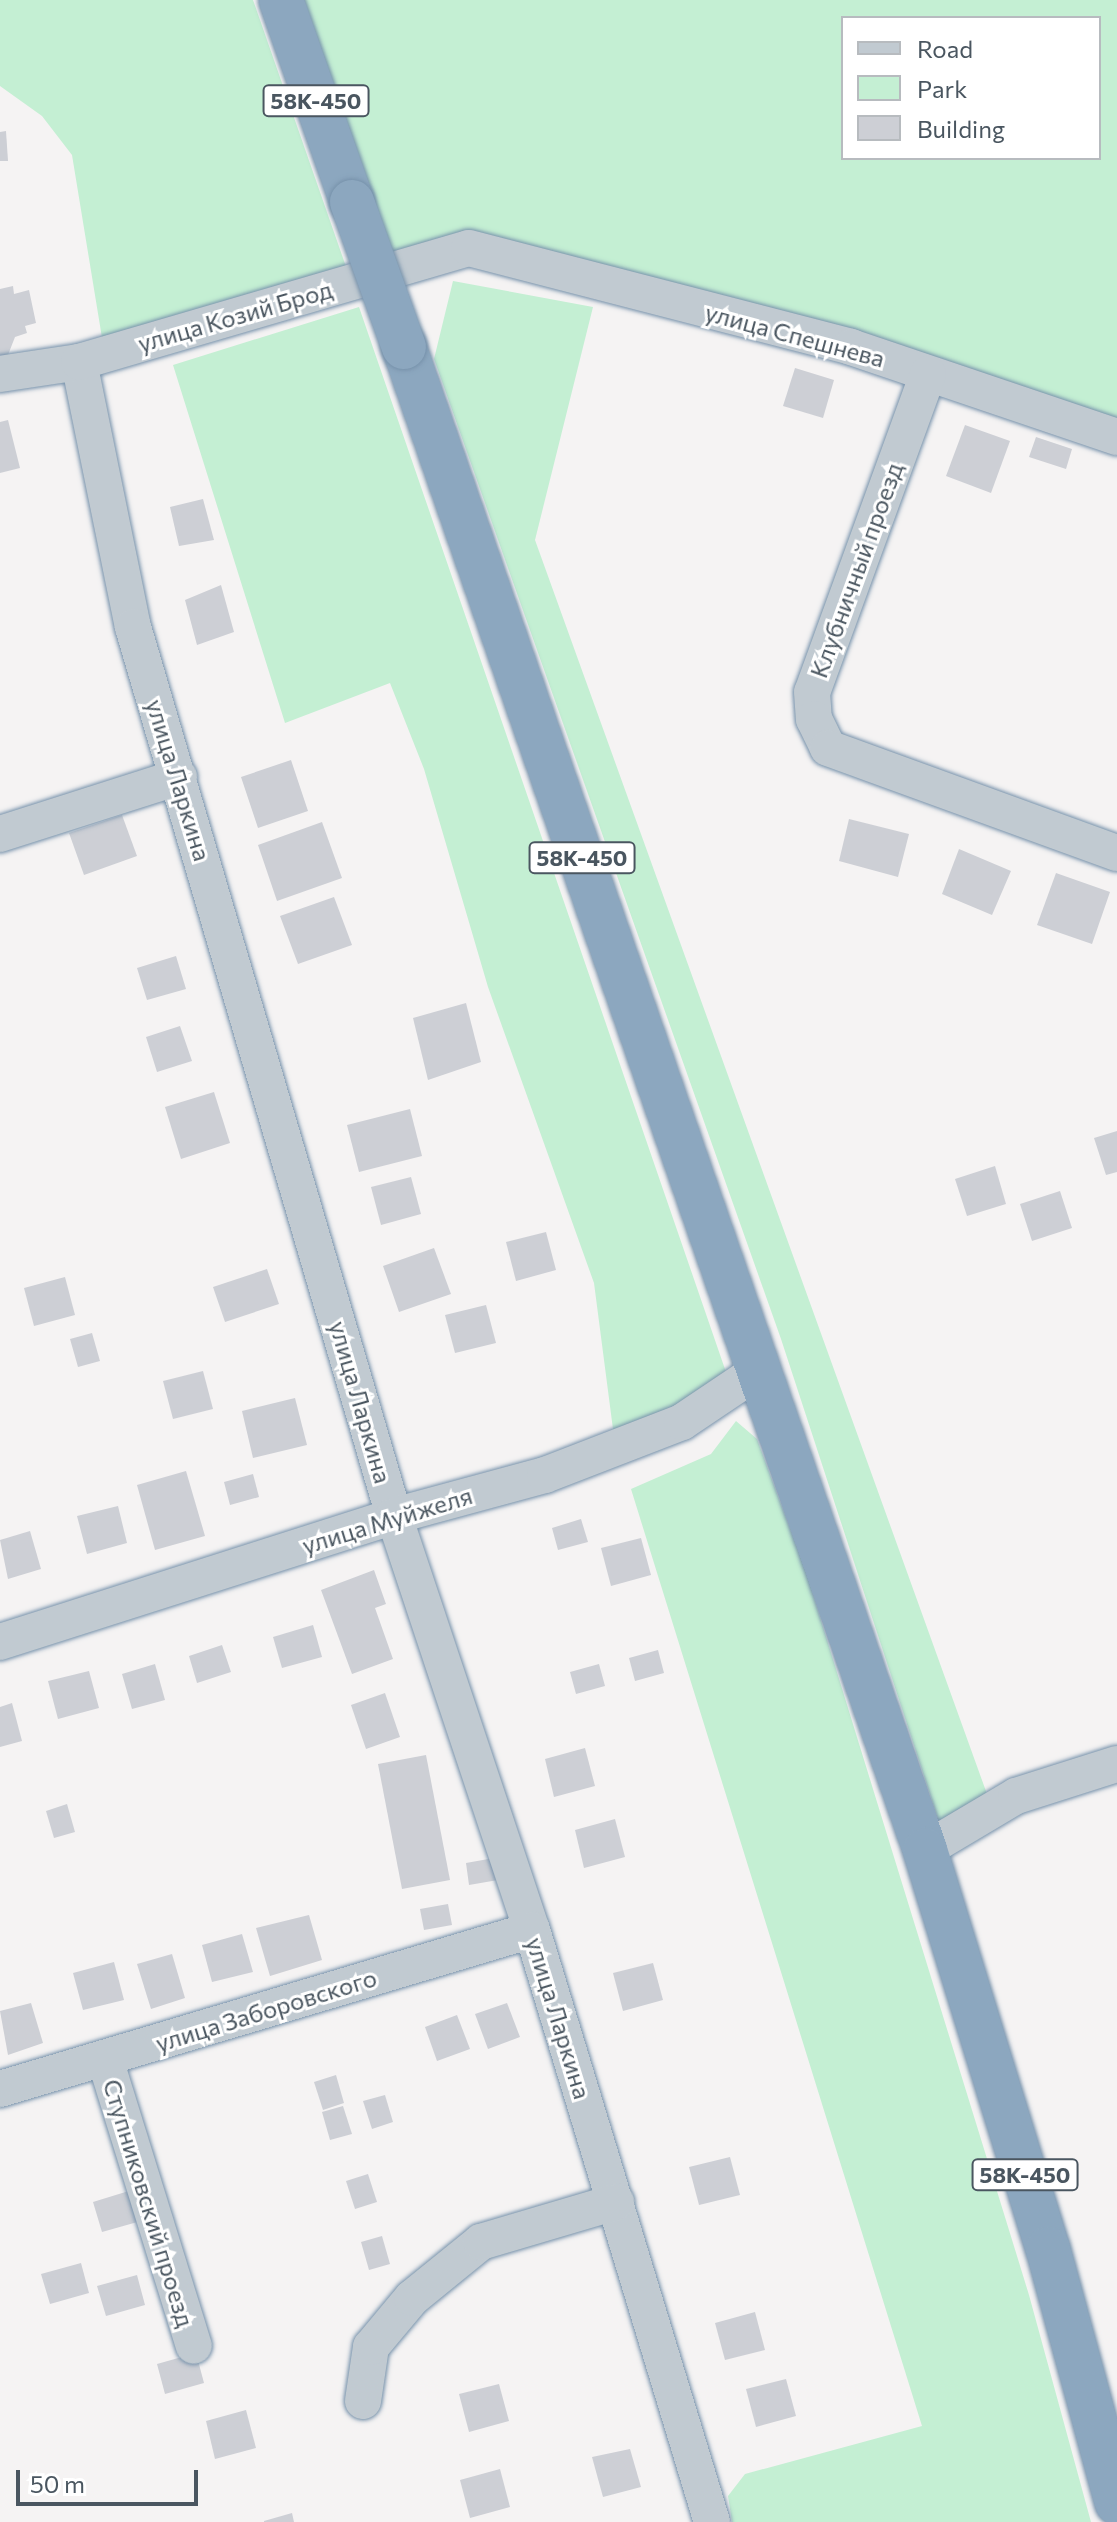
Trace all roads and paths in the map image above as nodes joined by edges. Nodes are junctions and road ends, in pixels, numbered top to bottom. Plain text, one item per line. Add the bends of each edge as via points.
1 (281, 0) edge
2 (469, 248) joint
3 (79, 362) junction
4 (0, 374) edge
5 (928, 374) junction
6 (1117, 437) edge
7 (179, 777) junction
8 (0, 834) edge
9 (1117, 853) edge
10 (761, 1369) junction
11 (394, 1516) junction
12 (0, 1642) edge
13 (1117, 1764) edge
14 (925, 1850) junction
15 (532, 1930) junction
16 (105, 2059) junction
17 (0, 2089) edge
18 (616, 2202) junction
19 (194, 2346) dead end
20 (363, 2401) dead end
21 (1117, 2503) edge
22 (712, 2522) edge

1 - 10 highway, 58К-450, bridge
2 - 3 street, улица Козий Брод
2 - 5 street, улица Спешнева via 851,347
3 - 4 street, улица Козий Брод
3 - 7 street, улица Ларкина via 133,627
5 - 6 street, улица Спешнева
5 - 9 street, Клубничный проезд via 812,692 814,719 828,748
7 - 8 street
7 - 11 street, улица Ларкина
10 - 11 street, улица Муйжеля via 682,1422 545,1475
10 - 14 highway, 58К-450
11 - 12 street, улица Муйжеля
11 - 15 street, улица Ларкина
13 - 14 street via 1016,1796
14 - 21 highway, 58К-450 via 1048,2249
15 - 16 street, улица Заборовского
15 - 18 street, улица Ларкина
16 - 17 street, улица Заборовского
16 - 19 street, Ступниковский проезд
18 - 20 street via 481,2242 412,2298 371,2347
18 - 22 street, улица Ларкина

